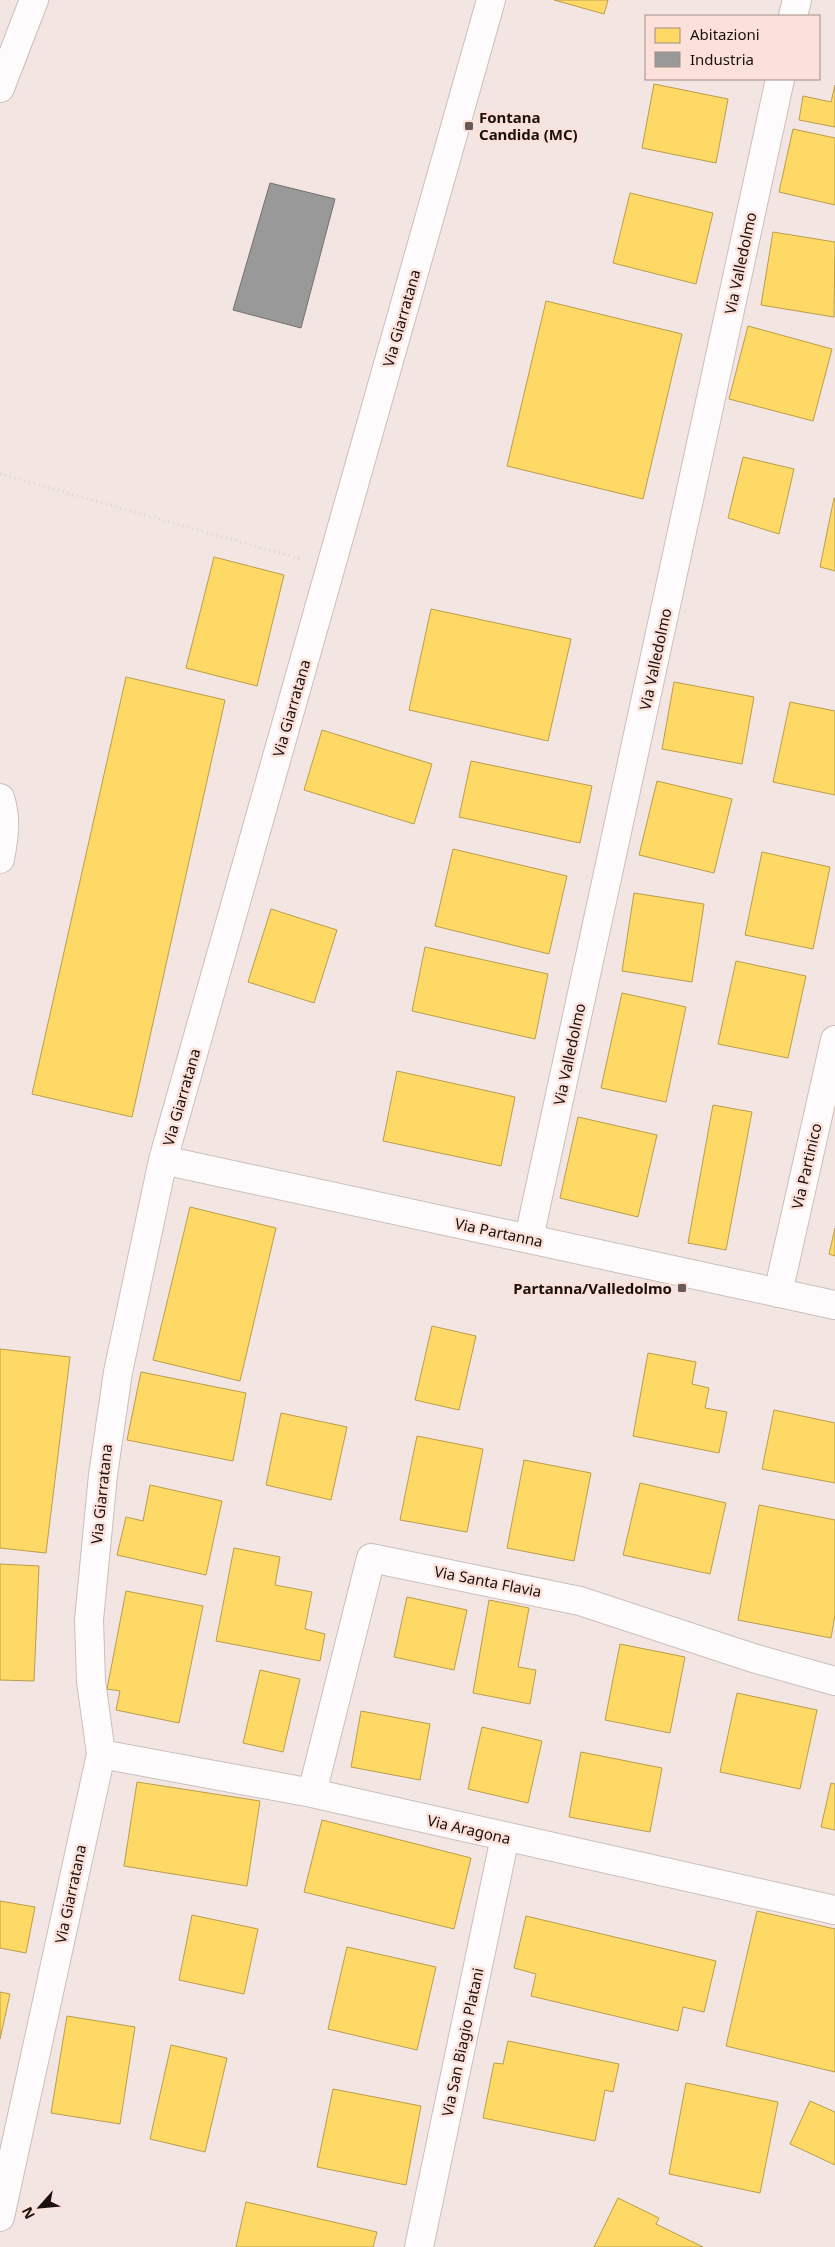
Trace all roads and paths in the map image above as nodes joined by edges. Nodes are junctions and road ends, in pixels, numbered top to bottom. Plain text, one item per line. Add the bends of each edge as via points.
1 (34, 0) edge
2 (491, 0) edge
3 (797, 0) edge
4 (793, 15) edge
5 (780, 80) edge
6 (0, 88) edge
7 (0, 474) edge
8 (331, 568) junction
9 (0, 798) edge
10 (0, 859) edge
11 (835, 1040) edge
12 (163, 1160) junction
13 (529, 1238) junction
14 (778, 1293) junction
15 (835, 1305) edge
16 (835, 1681) edge
17 (101, 1754) junction
18 (312, 1793) junction
19 (505, 1837) junction
20 (835, 1910) edge
21 (0, 2217) edge
22 (419, 2247) edge

1 - 6 street
2 - 8 street, Via Giarratana
3 - 4 street
5 - 13 street, Via Valledolmo
7 - 8 path
8 - 12 street, Via Giarratana
9 - 10 street via 5,812
11 - 14 street, Via Partinico
12 - 13 street, Via Partanna
12 - 17 street, Via Giarratana via 118,1372 102,1484 89,1620
13 - 14 street, Via Partanna
14 - 15 street, Via Partanna
16 - 18 street, Via Santa Flavia via 753,1658 580,1600 371,1558
17 - 18 street, Via Aragona
17 - 21 street, Via Giarratana
18 - 19 street, Via Aragona
19 - 20 street, Via Aragona
19 - 22 street, Via San Biagio Platani

